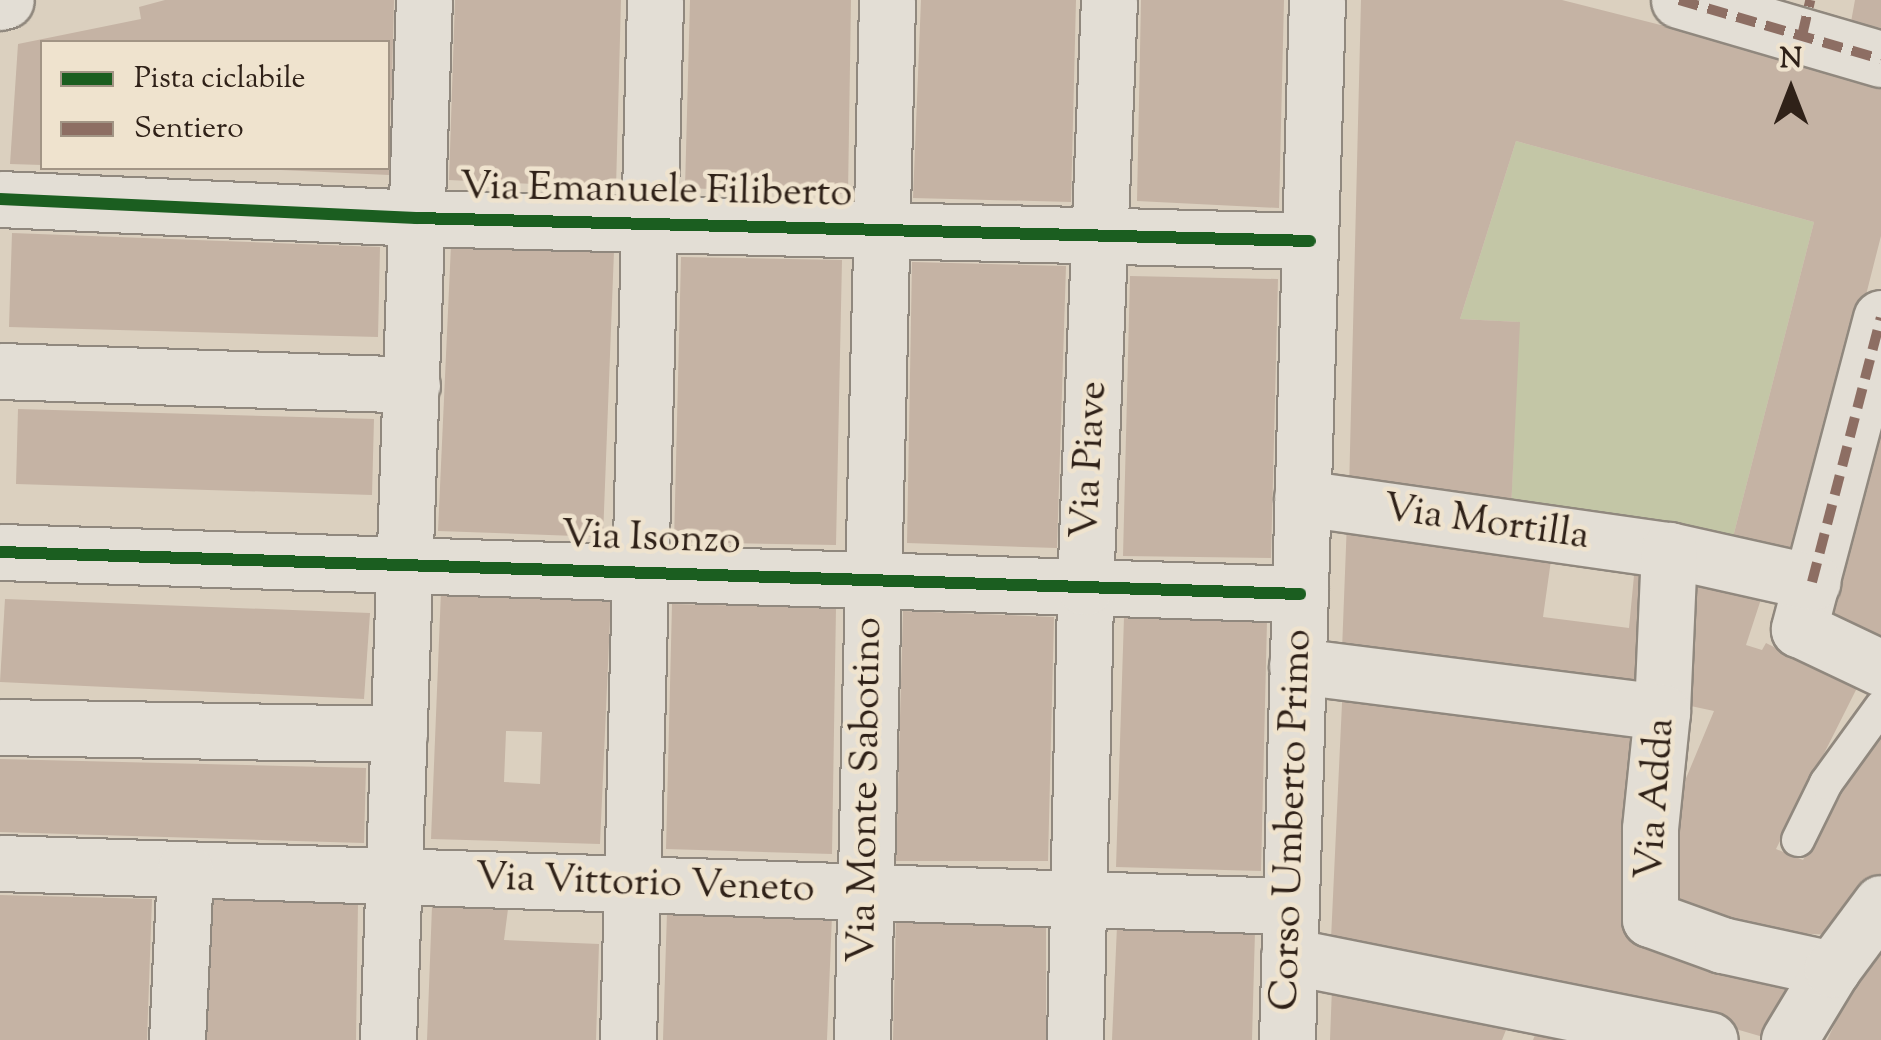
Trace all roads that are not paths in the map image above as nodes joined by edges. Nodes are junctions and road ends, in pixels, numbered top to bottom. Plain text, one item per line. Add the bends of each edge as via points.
1 (424, 0) edge
2 (655, 0) edge
3 (887, 0) edge
4 (1109, 0) edge
5 (1316, 0) edge
6 (1679, 0) edge
7 (1806, 18) edge
8 (1881, 59) edge
9 (0, 199) edge
10 (416, 218) junction
11 (650, 224) junction
12 (879, 230) junction
13 (1100, 236) junction
14 (1310, 240) junction
15 (1881, 318) edge
16 (0, 371) edge
17 (412, 385) junction
18 (1302, 498) junction
19 (1669, 550) junction
20 (0, 552) edge
21 (405, 565) junction
22 (640, 573) junction
23 (871, 580) junction
24 (1812, 582) junction
25 (1085, 587) junction
26 (1300, 594) junction
27 (1298, 666) junction
28 (1881, 668) edge
29 (1881, 707) edge
30 (1662, 712) junction
31 (0, 727) edge
32 (400, 734) junction
33 (1798, 840) dead end
34 (0, 864) edge
35 (186, 870) junction
36 (395, 876) junction
37 (632, 884) junction
38 (864, 892) junction
39 (1078, 899) junction
40 (1881, 904) edge
41 (1290, 931) junction
42 (1832, 970) junction
43 (177, 1040) edge
44 (388, 1040) edge
45 (628, 1040) edge
46 (862, 1040) edge
47 (1075, 1040) edge
48 (1287, 1040) edge
49 (1710, 1040) edge
50 (1789, 1040) edge

1 - 10 street
2 - 11 street
3 - 12 street, Via Monte Sabotino
4 - 13 street, Via Piave
5 - 14 street, Corso Umberto Primo
6 - 7 street
7 - 8 street
9 - 10 street, Via Emanuele Filiberto
10 - 11 street, Via Emanuele Filiberto
10 - 17 street
11 - 12 street, Via Emanuele Filiberto
11 - 22 street
12 - 13 street, Via Emanuele Filiberto
12 - 23 street, Via Monte Sabotino
13 - 14 street, Via Emanuele Filiberto
13 - 25 street, Via Piave
14 - 18 street, Corso Umberto Primo
15 - 24 street
16 - 17 street
17 - 21 street
18 - 19 street, Via Mortilla
18 - 26 street, Corso Umberto Primo
19 - 24 street, Via Mortilla
19 - 30 street, Via Adda
20 - 21 street, Via Isonzo
21 - 22 street, Via Isonzo
21 - 32 street
22 - 23 street, Via Isonzo
22 - 37 street
23 - 25 street, Via Isonzo
23 - 38 street, Via Monte Sabotino
24 - 28 street via 1799,629
25 - 26 street, Via Isonzo
25 - 39 street, Via Piave
26 - 27 street, Corso Umberto Primo
27 - 30 street
27 - 41 street, Corso Umberto Primo
29 - 33 lane via 1826,783
30 - 42 street, Via Adda via 1650,829 1650,919 1722,945
31 - 32 street
32 - 36 street
34 - 35 street, Via Vittorio Veneto
35 - 36 street, Via Vittorio Veneto
35 - 43 street
36 - 37 street, Via Vittorio Veneto
36 - 44 street
37 - 38 street, Via Vittorio Veneto
37 - 45 street
38 - 39 street, Via Vittorio Veneto
38 - 46 street, Via Monte Sabotino
39 - 41 street, Via Vittorio Veneto
39 - 47 street, Via Piave
40 - 42 street
41 - 48 street, Corso Umberto Primo
41 - 49 street, Via Vittorio Veneto
42 - 50 street

